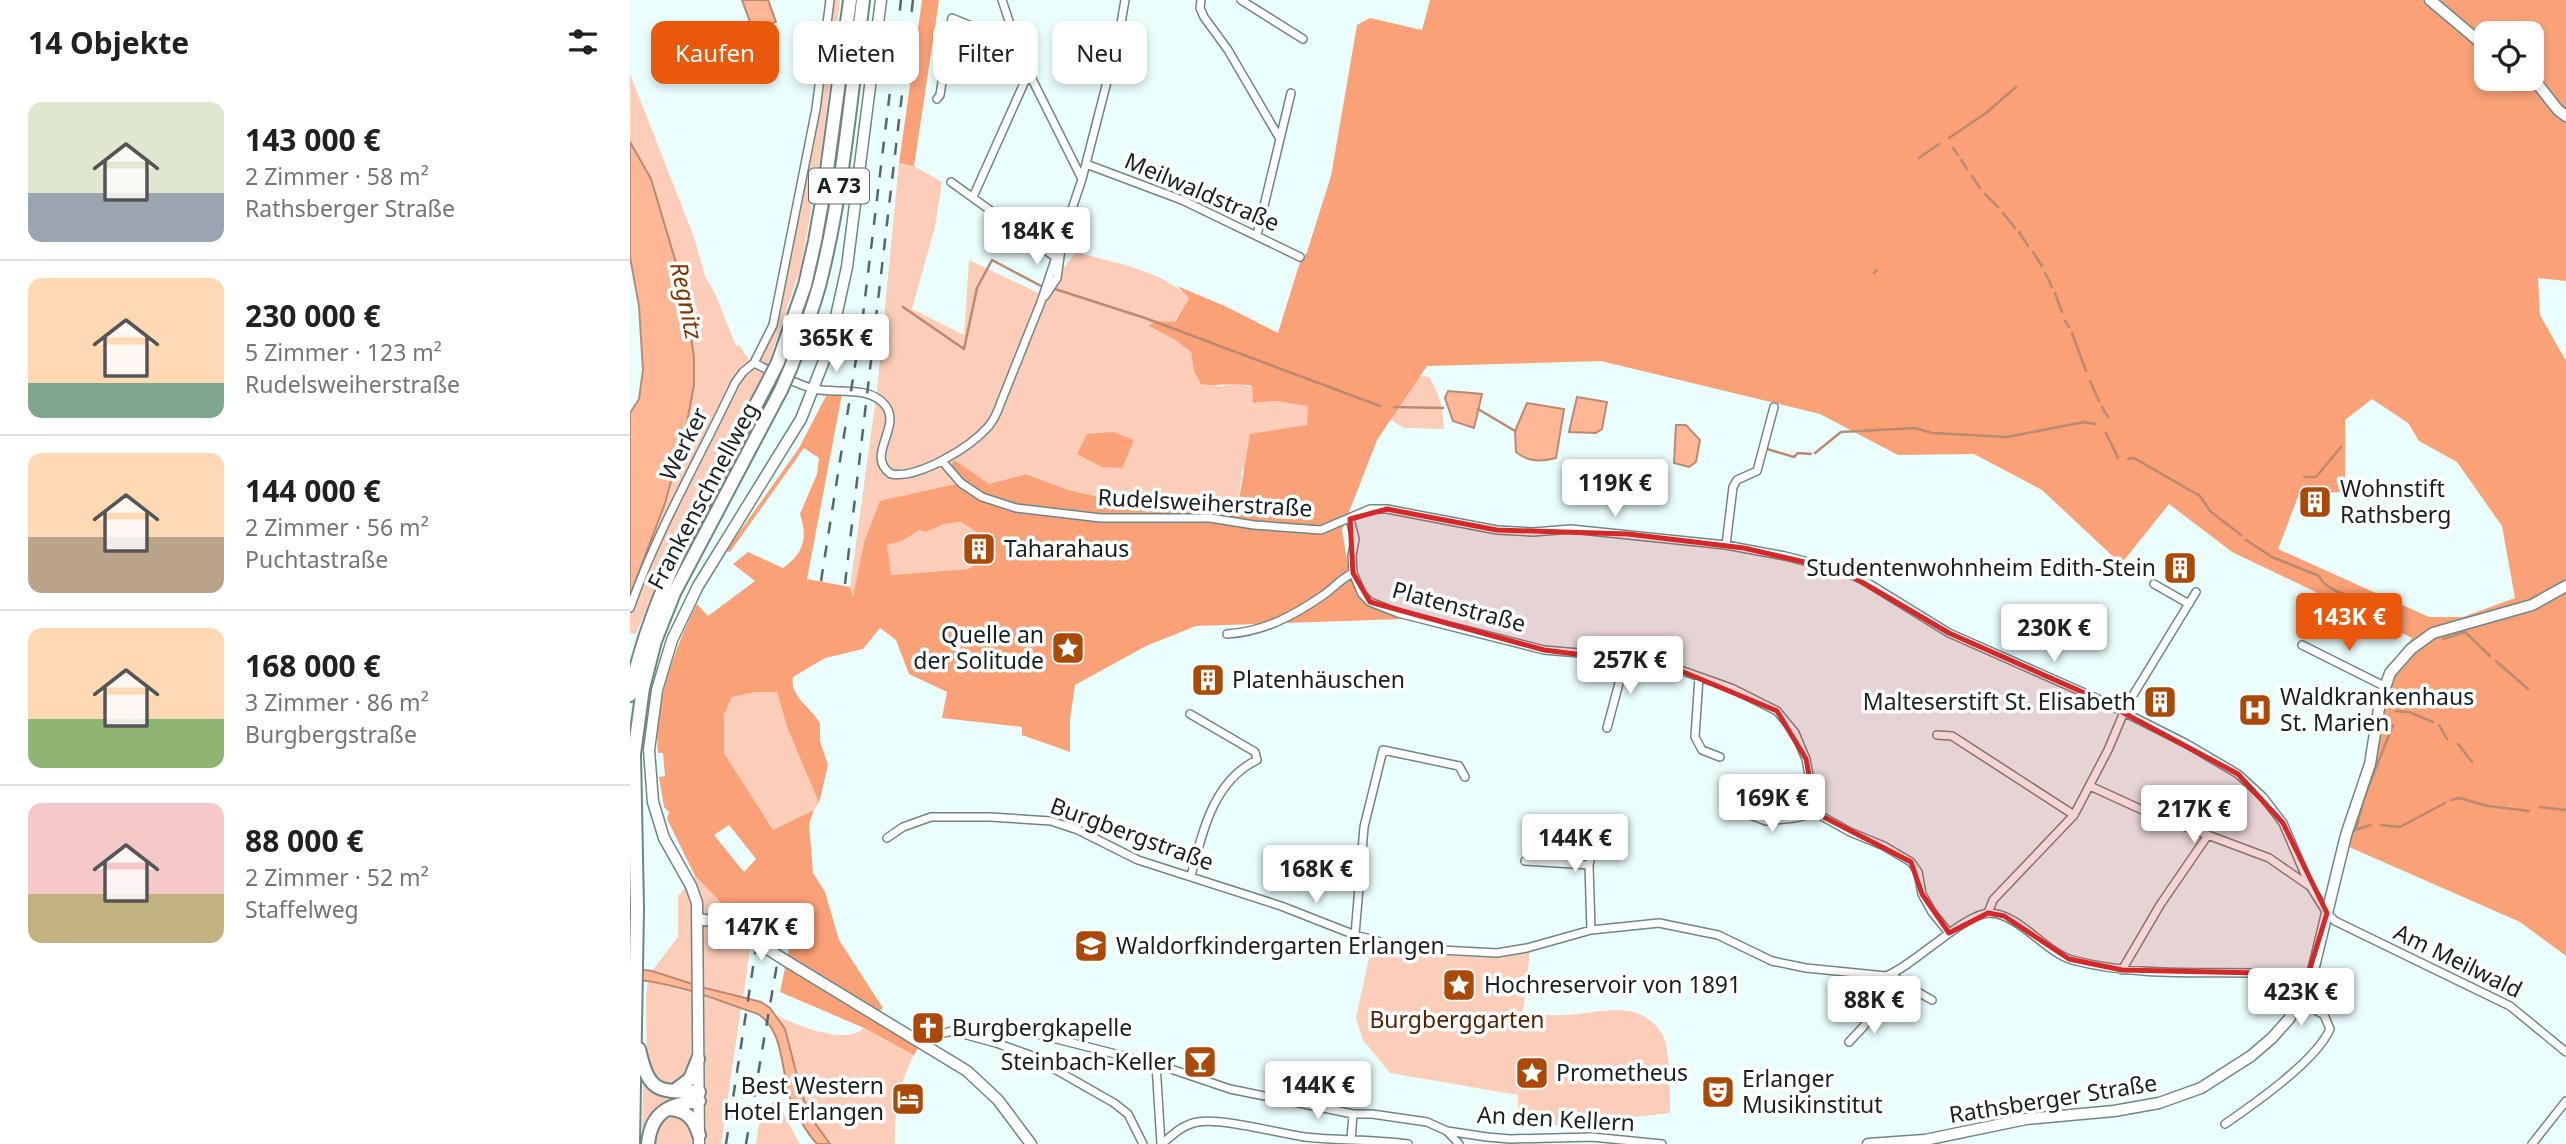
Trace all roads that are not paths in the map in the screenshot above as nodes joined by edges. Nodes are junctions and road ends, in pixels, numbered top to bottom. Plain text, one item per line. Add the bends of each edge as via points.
1 (830, 0) edge
2 (850, 0) edge
3 (863, 0) edge
4 (881, 0) edge
5 (1002, 0) edge
6 (1125, 0) edge
7 (1201, 0) edge
8 (1241, 0) edge
9 (2430, 0) edge
10 (1009, 21) edge
11 (2474, 38) edge
12 (1303, 39) dead end
13 (942, 84) edge
14 (1024, 84) edge
15 (1035, 84) edge
16 (2542, 91) edge
17 (1291, 93) dead end
18 (937, 99) dead end
19 (2566, 116) edge
20 (1280, 139) junction
21 (1086, 164) junction
22 (1082, 179) junction
23 (951, 182) dead end
24 (973, 197) junction
25 (1257, 234) junction
26 (1062, 243) junction
27 (1055, 257) junction
28 (1300, 257) dead end
29 (1041, 303) junction
30 (754, 363) junction
31 (815, 389) junction
32 (1774, 407) dead end
33 (942, 461) junction
34 (1350, 519) junction
35 (1726, 545) junction
36 (1353, 573) junction
37 (2154, 584) dead end
38 (2566, 586) edge
39 (2196, 592) dead end
40 (2189, 604) junction
41 (630, 608) edge
42 (1227, 634) dead end
43 (2302, 645) dead end
44 (1626, 657) junction
45 (1699, 677) junction
46 (2384, 686) junction
47 (630, 695) edge
48 (2123, 712) junction
49 (1191, 714) dead end
50 (1607, 728) dead end
51 (1937, 735) dead end
52 (1720, 757) dead end
53 (1465, 776) dead end
54 (2090, 786) junction
55 (1732, 808) dead end
56 (1816, 813) junction
57 (2074, 815) junction
58 (1599, 821) dead end
59 (2208, 835) junction
60 (887, 838) dead end
61 (1525, 861) dead end
62 (1589, 865) junction
63 (1191, 876) junction
64 (2309, 886) junction
65 (1988, 913) junction
66 (2327, 913) junction
67 (698, 919) junction
68 (1591, 930) junction
69 (1949, 933) junction
70 (1355, 935) junction
71 (2122, 970) junction
72 (1889, 974) junction
73 (1932, 1000) dead end
74 (2300, 1001) junction
75 (1875, 1009) junction
76 (1874, 1022) dead end
77 (975, 1026) junction
78 (635, 1028) junction
79 (952, 1031) junction
80 (996, 1042) junction
81 (1849, 1042) dead end
82 (925, 1045) junction
83 (2566, 1052) edge
84 (698, 1059) junction
85 (1156, 1064) junction
86 (674, 1092) junction
87 (699, 1097) junction
88 (2566, 1101) edge
89 (668, 1109) junction
90 (1353, 1114) junction
91 (2225, 1124) dead end
92 (1447, 1131) junction
93 (1592, 1137) junction
94 (699, 1139) edge
95 (1351, 1140) junction
96 (633, 1144) edge
97 (649, 1144) edge
98 (1031, 1144) edge
99 (1143, 1144) edge
100 (1162, 1144) edge
101 (1408, 1144) edge
102 (1460, 1144) edge
103 (1580, 1144) edge
104 (1662, 1144) edge
105 (1868, 1144) edge
106 (2532, 1144) edge

1 - 30 street, Werker via 816,109 776,314
2 - 47 highway, Frankenschnellweg / A 73, bridge via 825,185 805,285 771,378 664,586
3 - 78 highway, Frankenschnellweg / A 73, bridge via 839,188 812,309 781,390 674,593 648,665 635,744
4 - 31 street via 843,293
5 - 10 street
6 - 21 street
7 - 20 street via 1204,17
8 - 12 street
9 - 11 street
13 - 18 street
14 - 24 street
15 - 22 street
16 - 19 street
17 - 20 street
20 - 25 street
21 - 22 street
21 - 25 street, Meilwaldstraße
22 - 26 street
23 - 24 street
24 - 27 street
25 - 28 street, Meilwaldstraße
26 - 27 street
26 - 29 street via 1056,278
27 - 29 street
29 - 33 street via 992,422
30 - 31 street
30 - 41 street, Werker via 735,383 663,528
31 - 33 street via 866,394 884,404 891,420 881,459 888,472 900,475
31 - 67 street via 789,441 698,586 672,639 657,690 649,750 653,802 664,838 694,891
32 - 35 street via 1757,471 1737,480 1733,487
33 - 34 street, Rudelsweiherstraße via 961,483 982,497 1016,508 1101,518 1210,518 1321,530
34 - 35 street, Rudelsweiherstraße via 1370,509 1387,509 1497,530 1571,529
34 - 36 street via 1355,540
35 - 48 street, Rudelsweiherstraße via 1843,571 1949,632
36 - 42 street via 1286,618 1260,630
36 - 44 street, Platenstraße via 1370,602 1398,613 1545,650
37 - 40 street
38 - 46 street, Rathsberger Straße via 2501,616 2433,633 2403,656
39 - 40 street
40 - 48 street
43 - 46 street
44 - 45 street, Platenstraße
44 - 50 street
45 - 52 street via 1695,737 1702,750
45 - 56 street, Platenstraße via 1777,711 1795,733 1806,759
46 - 66 street, Rathsberger Straße via 2370,764
48 - 54 street
48 - 64 street, Rudelsweiherstraße via 2222,764 2263,797 2283,823
49 - 63 street via 1255,752 1257,760 1238,773 1215,803
51 - 57 street via 1952,736
53 - 70 street via 1459,766 1383,750 1364,827
54 - 57 street
54 - 59 street
55 - 56 street via 1766,821
56 - 69 street via 1911,862 1922,894
57 - 65 street via 1993,900
58 - 62 street
59 - 64 street via 2269,858
59 - 71 street
60 - 63 street, Burgbergstraße via 931,817 1051,821 1138,860
61 - 62 street
62 - 68 street
63 - 70 street, Burgbergstraße
64 - 66 street, Rudelsweiherstraße
65 - 69 street
65 - 71 street via 2004,916 2069,959
66 - 74 street, Rathsberger Straße via 2312,975
66 - 83 street, Am Meilwald via 2376,942 2510,1006
67 - 82 street, bridge via 724,922
67 - 84 street
68 - 70 street, Burgbergstraße via 1497,953 1410,949
68 - 72 street, Burgbergstraße via 1659,923 1717,935 1772,961
69 - 72 street
71 - 74 street via 2258,974 2277,982
72 - 73 street
72 - 75 street
74 - 91 street via 2328,1020 2326,1039
74 - 105 street, Rathsberger Straße via 2272,1038 2232,1070 2159,1103 2026,1119 1925,1140
75 - 76 street
75 - 81 street
77 - 79 street, An den Kellern
77 - 80 street
77 - 85 street, An den Kellern via 1033,1033
78 - 86 highway via 650,1083 661,1091
78 - 96 highway, Frankenschnellweg / A 73
79 - 80 street
79 - 82 street, An den Kellern via 932,1036
80 - 99 street via 1030,1055 1114,1103 1133,1121
82 - 98 street via 985,1086
84 - 86 highway via 690,1079
84 - 87 street
85 - 90 street, An den Kellern via 1230,1089
85 - 100 street
86 - 87 highway
87 - 89 highway
87 - 94 street
88 - 106 street
89 - 94 highway via 689,1115
89 - 97 highway via 654,1121
90 - 92 street, An den Kellern via 1427,1122
90 - 95 street
92 - 93 street, An den Kellern via 1510,1139
92 - 102 street, An den Kellern
93 - 103 street
93 - 104 street, An den Kellern
95 - 100 street via 1202,1121 1184,1127
95 - 101 street

